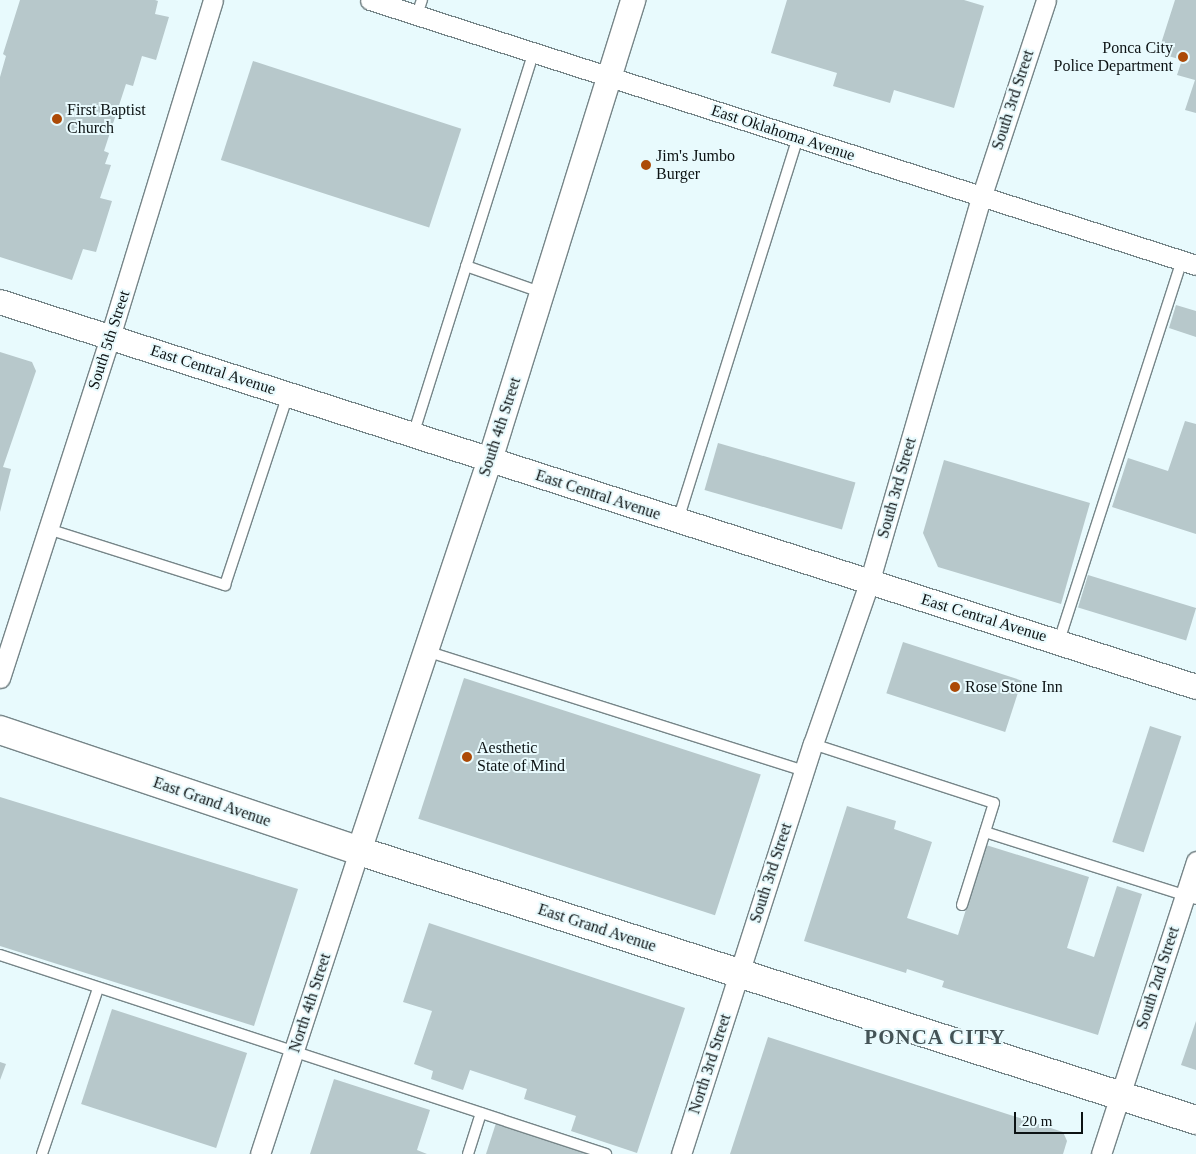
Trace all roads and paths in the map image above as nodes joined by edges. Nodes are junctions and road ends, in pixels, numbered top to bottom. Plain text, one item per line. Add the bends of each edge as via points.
1 (213, 0) edge
2 (370, 0) edge
3 (633, 0) edge
4 (1046, 0) edge
5 (420, 8) edge
6 (534, 52) junction
7 (610, 76) junction
8 (798, 138) junction
9 (981, 198) junction
10 (1189, 263) edge
11 (466, 266) junction
12 (542, 292) junction
13 (0, 302) edge
14 (110, 336) junction
15 (288, 394) junction
16 (412, 435) junction
17 (490, 460) junction
18 (678, 520) junction
19 (48, 529) junction
20 (869, 583) junction
21 (1060, 642) junction
22 (426, 651) junction
23 (0, 678) edge
24 (1196, 687) edge
25 (0, 730) edge
26 (813, 744) junction
27 (804, 771) junction
28 (985, 832) junction
29 (359, 851) junction
30 (1196, 861) edge
31 (1190, 898) edge
32 (962, 906) dead end
33 (0, 955) edge
34 (739, 973) junction
35 (98, 989) junction
36 (293, 1052) junction
37 (1120, 1096) junction
38 (481, 1113) junction
39 (1196, 1120) edge
40 (42, 1154) edge
41 (260, 1154) edge
42 (468, 1154) edge
43 (606, 1154) edge
44 (681, 1154) edge
45 (1102, 1154) edge

1 - 14 street, South 5th Street
2 - 5 street, East Oklahoma Avenue
3 - 7 street, South 4th Street
4 - 9 street, South 3rd Street
5 - 6 street, East Oklahoma Avenue
6 - 7 street, East Oklahoma Avenue
6 - 11 lane
7 - 8 street, East Oklahoma Avenue
7 - 12 street, South 4th Street
8 - 9 street, East Oklahoma Avenue
8 - 18 lane
9 - 10 street, East Oklahoma Avenue
9 - 20 street, South 3rd Street
10 - 21 lane
11 - 12 lane
11 - 16 lane
12 - 17 street, South 4th Street
13 - 14 street, East Central Avenue
14 - 15 street, East Central Avenue
14 - 19 street, South 5th Street
15 - 16 street, East Central Avenue
15 - 19 lane via 225,585
16 - 17 street, East Central Avenue
17 - 18 street, East Central Avenue
17 - 22 street, South 4th Street
18 - 20 street, East Central Avenue
19 - 23 street, South 5th Street
20 - 21 street, East Central Avenue
20 - 26 street, South 3rd Street
21 - 24 street, East Central Avenue
22 - 27 lane
22 - 29 street, South 4th Street
25 - 29 main road, East Grand Avenue
26 - 27 street, South 3rd Street
26 - 28 lane via 994,803
27 - 34 street, South 3rd Street
28 - 31 lane
28 - 32 lane
29 - 34 main road, East Grand Avenue
29 - 36 street, North 4th Street
30 - 31 street, South 2nd Street
31 - 37 street, South 2nd Street
33 - 35 lane
34 - 37 main road, East Grand Avenue
34 - 44 street, North 3rd Street
35 - 36 lane
35 - 40 lane
36 - 38 lane
36 - 41 street, North 4th Street
37 - 39 main road, East Grand Avenue
37 - 45 street, South 2nd Street
38 - 42 lane
38 - 43 lane

